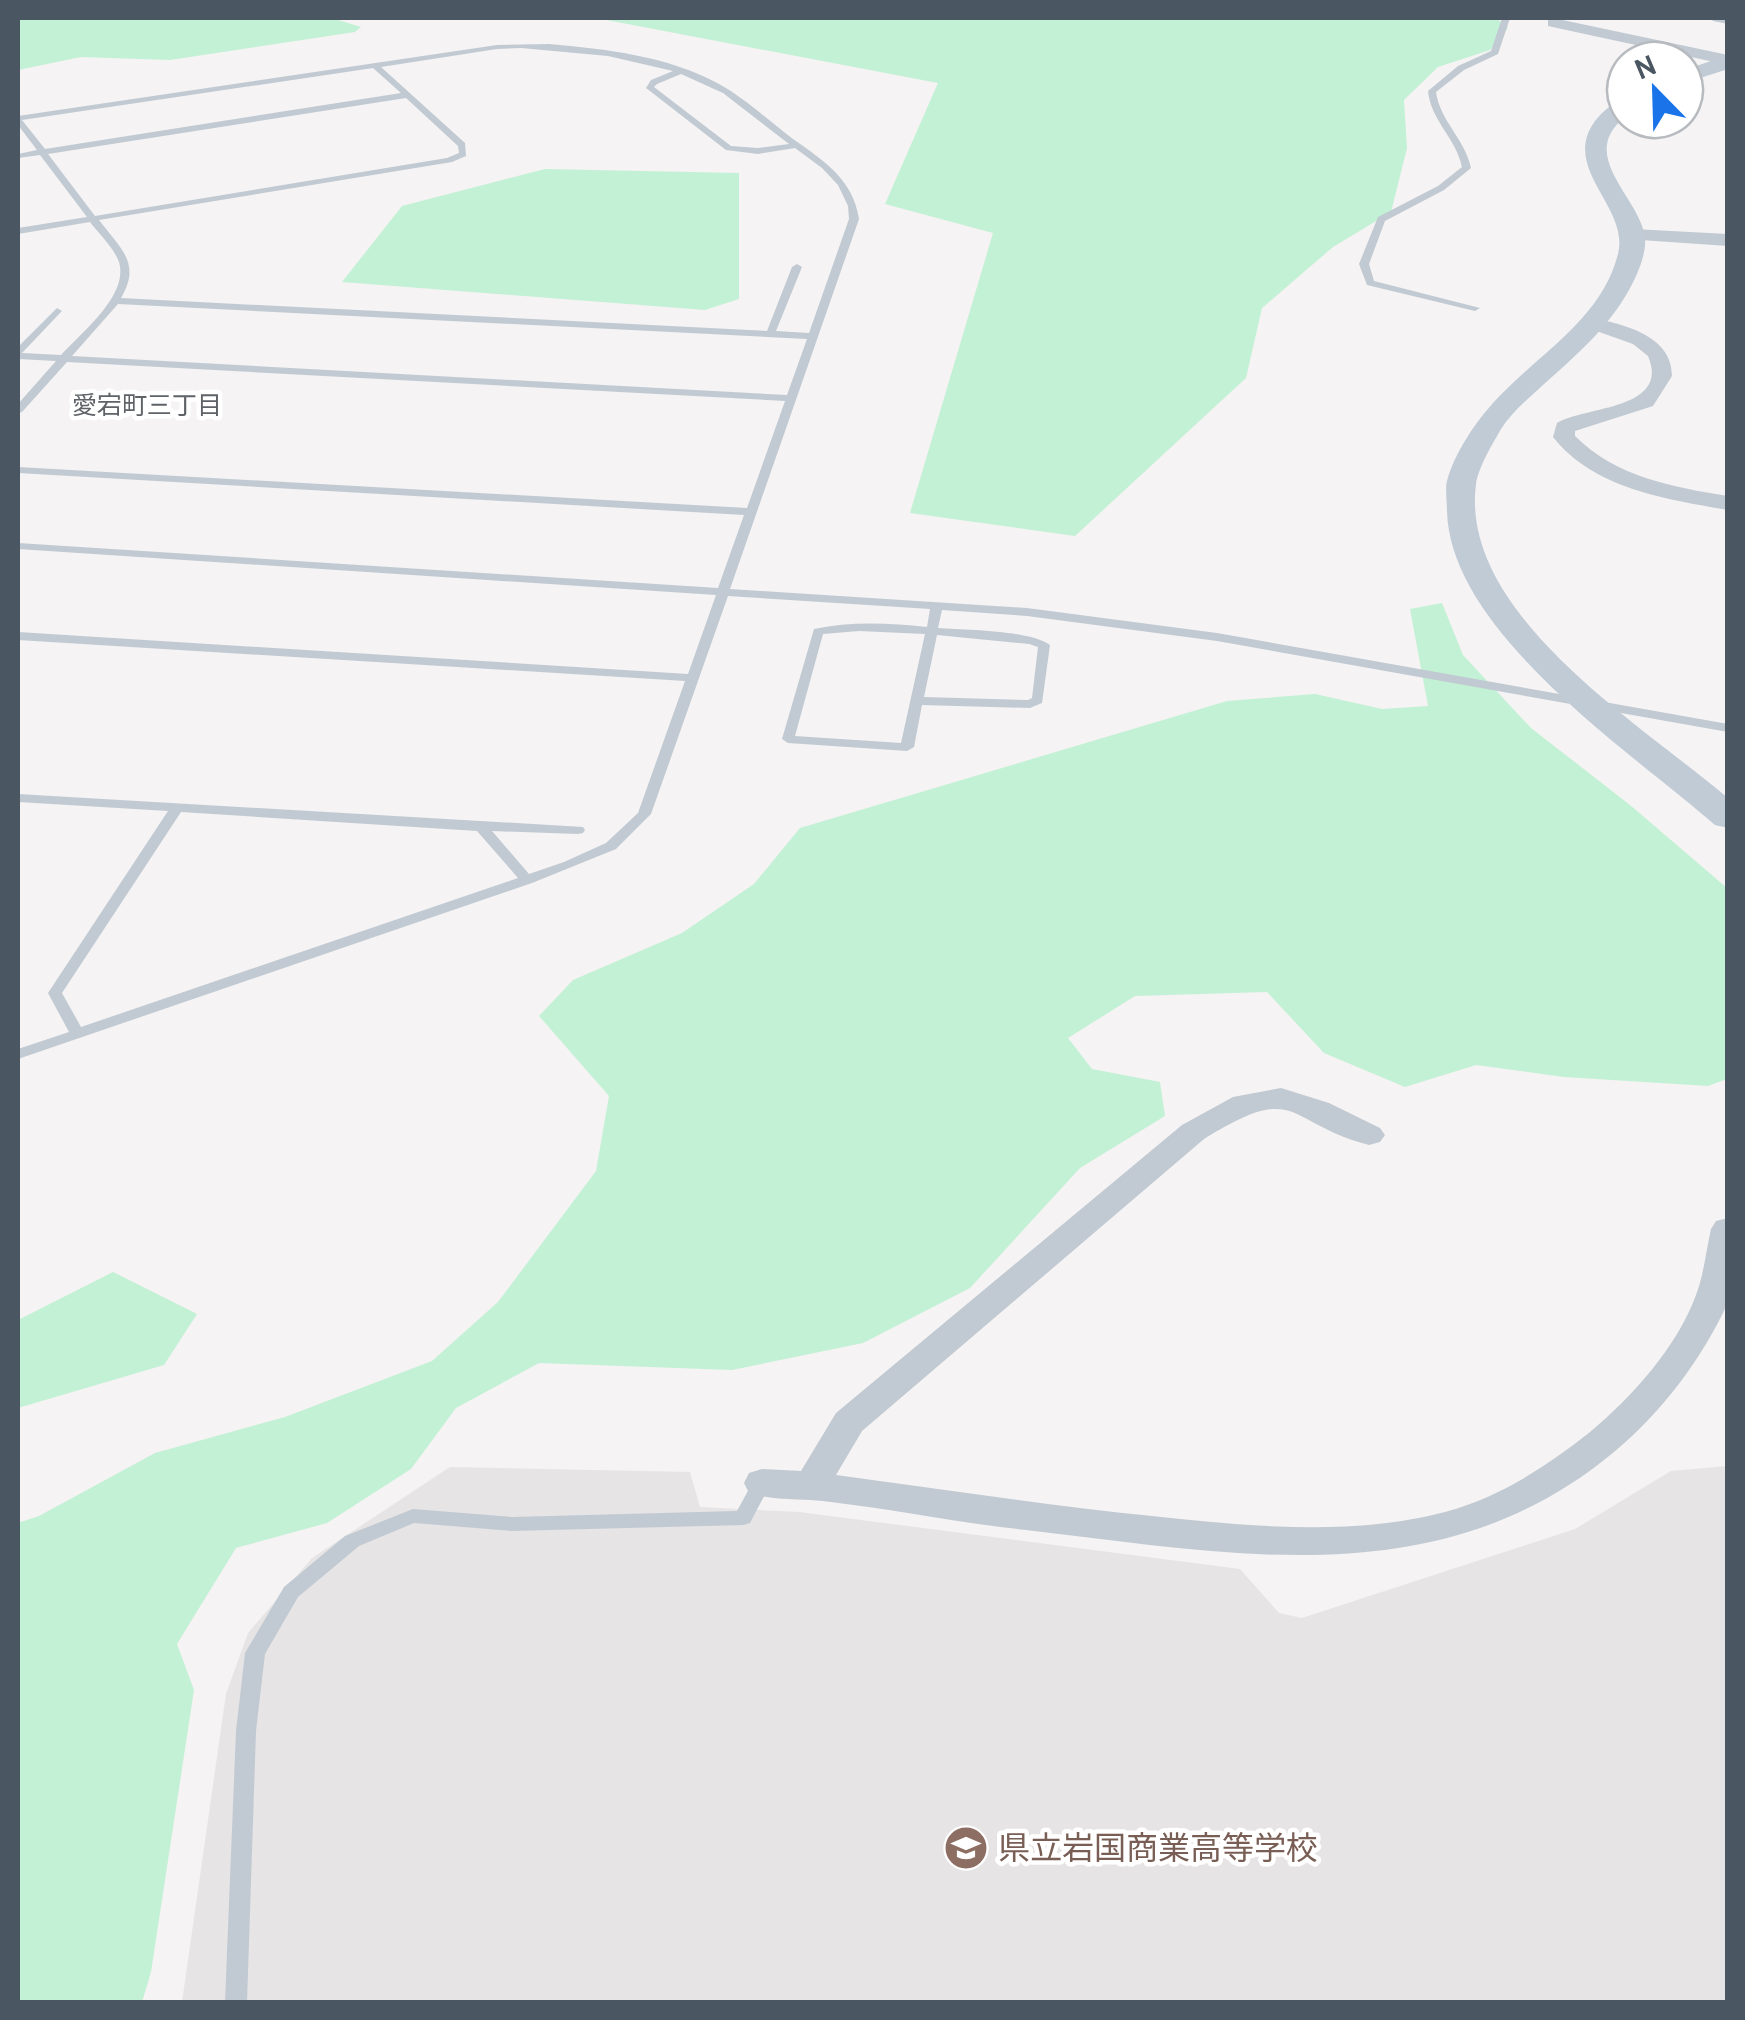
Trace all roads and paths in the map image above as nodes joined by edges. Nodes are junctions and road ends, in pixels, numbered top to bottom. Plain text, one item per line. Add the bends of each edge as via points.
1 (1506, 18) edge
2 (1718, 18) edge
3 (1728, 19) edge
4 (1553, 22) dead end
5 (1728, 60) edge
6 (375, 65) junction
7 (680, 71) junction
8 (406, 95) junction
9 (18, 119) edge
10 (1605, 119) edge
11 (796, 144) junction
12 (41, 152) junction
13 (18, 156) edge
14 (91, 219) junction
15 (18, 231) edge
16 (1633, 235) junction
17 (1728, 240) edge
18 (797, 266) dead end
19 (116, 301) junction
20 (1475, 308) dead end
21 (57, 311) dead end
22 (1595, 324) junction
23 (770, 332) junction
24 (812, 336) junction
25 (18, 354) edge
26 (64, 358) junction
27 (792, 398) junction
28 (18, 410) edge
29 (18, 470) edge
30 (1728, 503) edge
31 (749, 512) junction
32 (18, 546) edge
33 (723, 591) junction
34 (937, 606) junction
35 (931, 633) junction
36 (18, 636) edge
37 (693, 678) junction
38 (917, 700) junction
39 (1728, 728) edge
40 (18, 798) edge
41 (176, 809) junction
42 (1728, 816) edge
43 (480, 827) junction
44 (578, 830) dead end
45 (527, 880) junction
46 (78, 1033) junction
47 (18, 1054) edge
48 (1369, 1135) dead end
49 (1728, 1229) edge
50 (1720, 1301) edge
51 (762, 1483) joint
52 (814, 1483) junction
53 (236, 2002) edge

1 - 20 lane via 1494,52 1432,91 1440,122 1465,148 1466,168 1381,219 1364,264 1370,282
2 - 3 street
4 - 5 street
6 - 7 lane via 536,44
6 - 8 lane
6 - 9 lane
7 - 11 lane via 719,88
7 - 11 lane via 650,88 729,148
8 - 12 lane
8 - 14 lane via 462,144 463,154
9 - 12 lane
10 - 16 street via 1594,151
11 - 24 lane via 829,168 853,199 854,218
12 - 13 lane
12 - 14 lane
14 - 15 lane
14 - 19 lane via 123,259 126,282
16 - 17 street
16 - 22 street via 1627,269
18 - 23 lane
19 - 23 lane
19 - 26 lane
21 - 25 lane
22 - 30 street via 1654,348 1664,371 1645,402 1584,416 1564,436 1624,479
22 - 42 street via 1489,425 1467,460 1458,485 1464,544 1477,577 1527,641 1605,716
23 - 24 lane
24 - 27 lane
25 - 26 lane
26 - 27 lane
26 - 28 lane
27 - 31 lane
29 - 31 lane
31 - 33 lane
32 - 33 lane
33 - 34 lane
33 - 37 lane
34 - 35 lane
34 - 39 lane via 1217,637
35 - 38 lane
35 - 38 lane via 1044,645 1038,700 1013,706
35 - 38 lane via 834,626 818,632 788,739 907,747
36 - 37 lane
37 - 45 lane via 644,814 611,846
40 - 41 lane
41 - 43 lane
41 - 46 lane via 55,993
43 - 44 lane
43 - 45 lane
45 - 46 lane
46 - 47 lane
48 - 52 street via 1296,1098 1236,1104 1193,1132 850,1422
49 - 50 street
50 - 52 street via 1655,1392 1592,1454 1523,1498 1438,1530 1360,1542 1240,1540 944,1506
51 - 52 street
51 - 53 lane via 742,1518 512,1524 413,1516 352,1541 292,1592 255,1653

